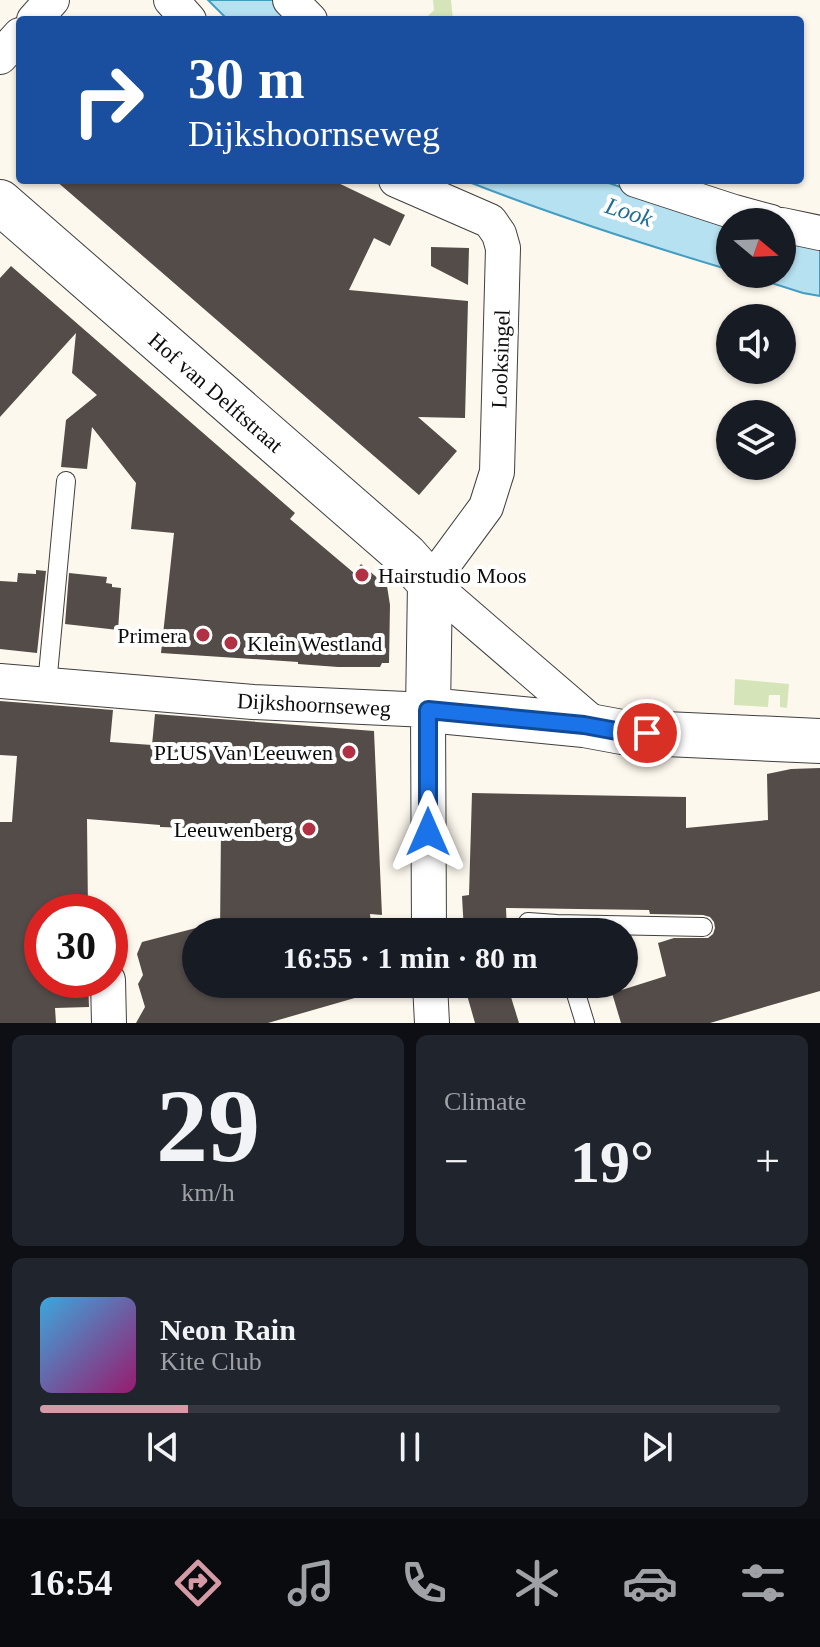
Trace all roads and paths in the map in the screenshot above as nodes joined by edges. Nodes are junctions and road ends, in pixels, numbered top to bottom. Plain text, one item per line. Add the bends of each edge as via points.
1 (52, 0) edge
2 (171, 0) edge
3 (290, 0) edge
4 (38, 16) edge
5 (185, 16) edge
6 (306, 16) edge
7 (16, 39) edge
8 (0, 57) edge
9 (405, 184) edge
10 (648, 184) edge
11 (0, 202) edge
12 (722, 208) edge
13 (796, 228) edge
14 (820, 233) edge
15 (66, 481) dead end
16 (430, 583) junction
17 (0, 681) edge
18 (47, 685) junction
19 (428, 710) junction
20 (596, 726) junction
21 (820, 741) edge
22 (429, 918) edge
23 (638, 927) edge
24 (703, 927) dead end
25 (108, 998) edge
26 (577, 998) edge
27 (109, 1023) edge
28 (585, 1023) edge

1 - 4 street
2 - 5 street
3 - 6 street
7 - 8 street
9 - 16 street, Looksingel via 490,221 503,248 497,472 486,507
10 - 12 street
11 - 16 street, Hof van Delftstraat
13 - 14 street
15 - 18 lane
16 - 19 street
16 - 20 street, Hof van Delftstraat
17 - 18 street, Dijkshoornseweg
18 - 19 street, Dijkshoornseweg
19 - 20 street, Dijkshoornseweg
19 - 22 street
20 - 21 street, Dijkshoornseweg via 622,732
23 - 24 lane
25 - 27 street
26 - 28 lane

